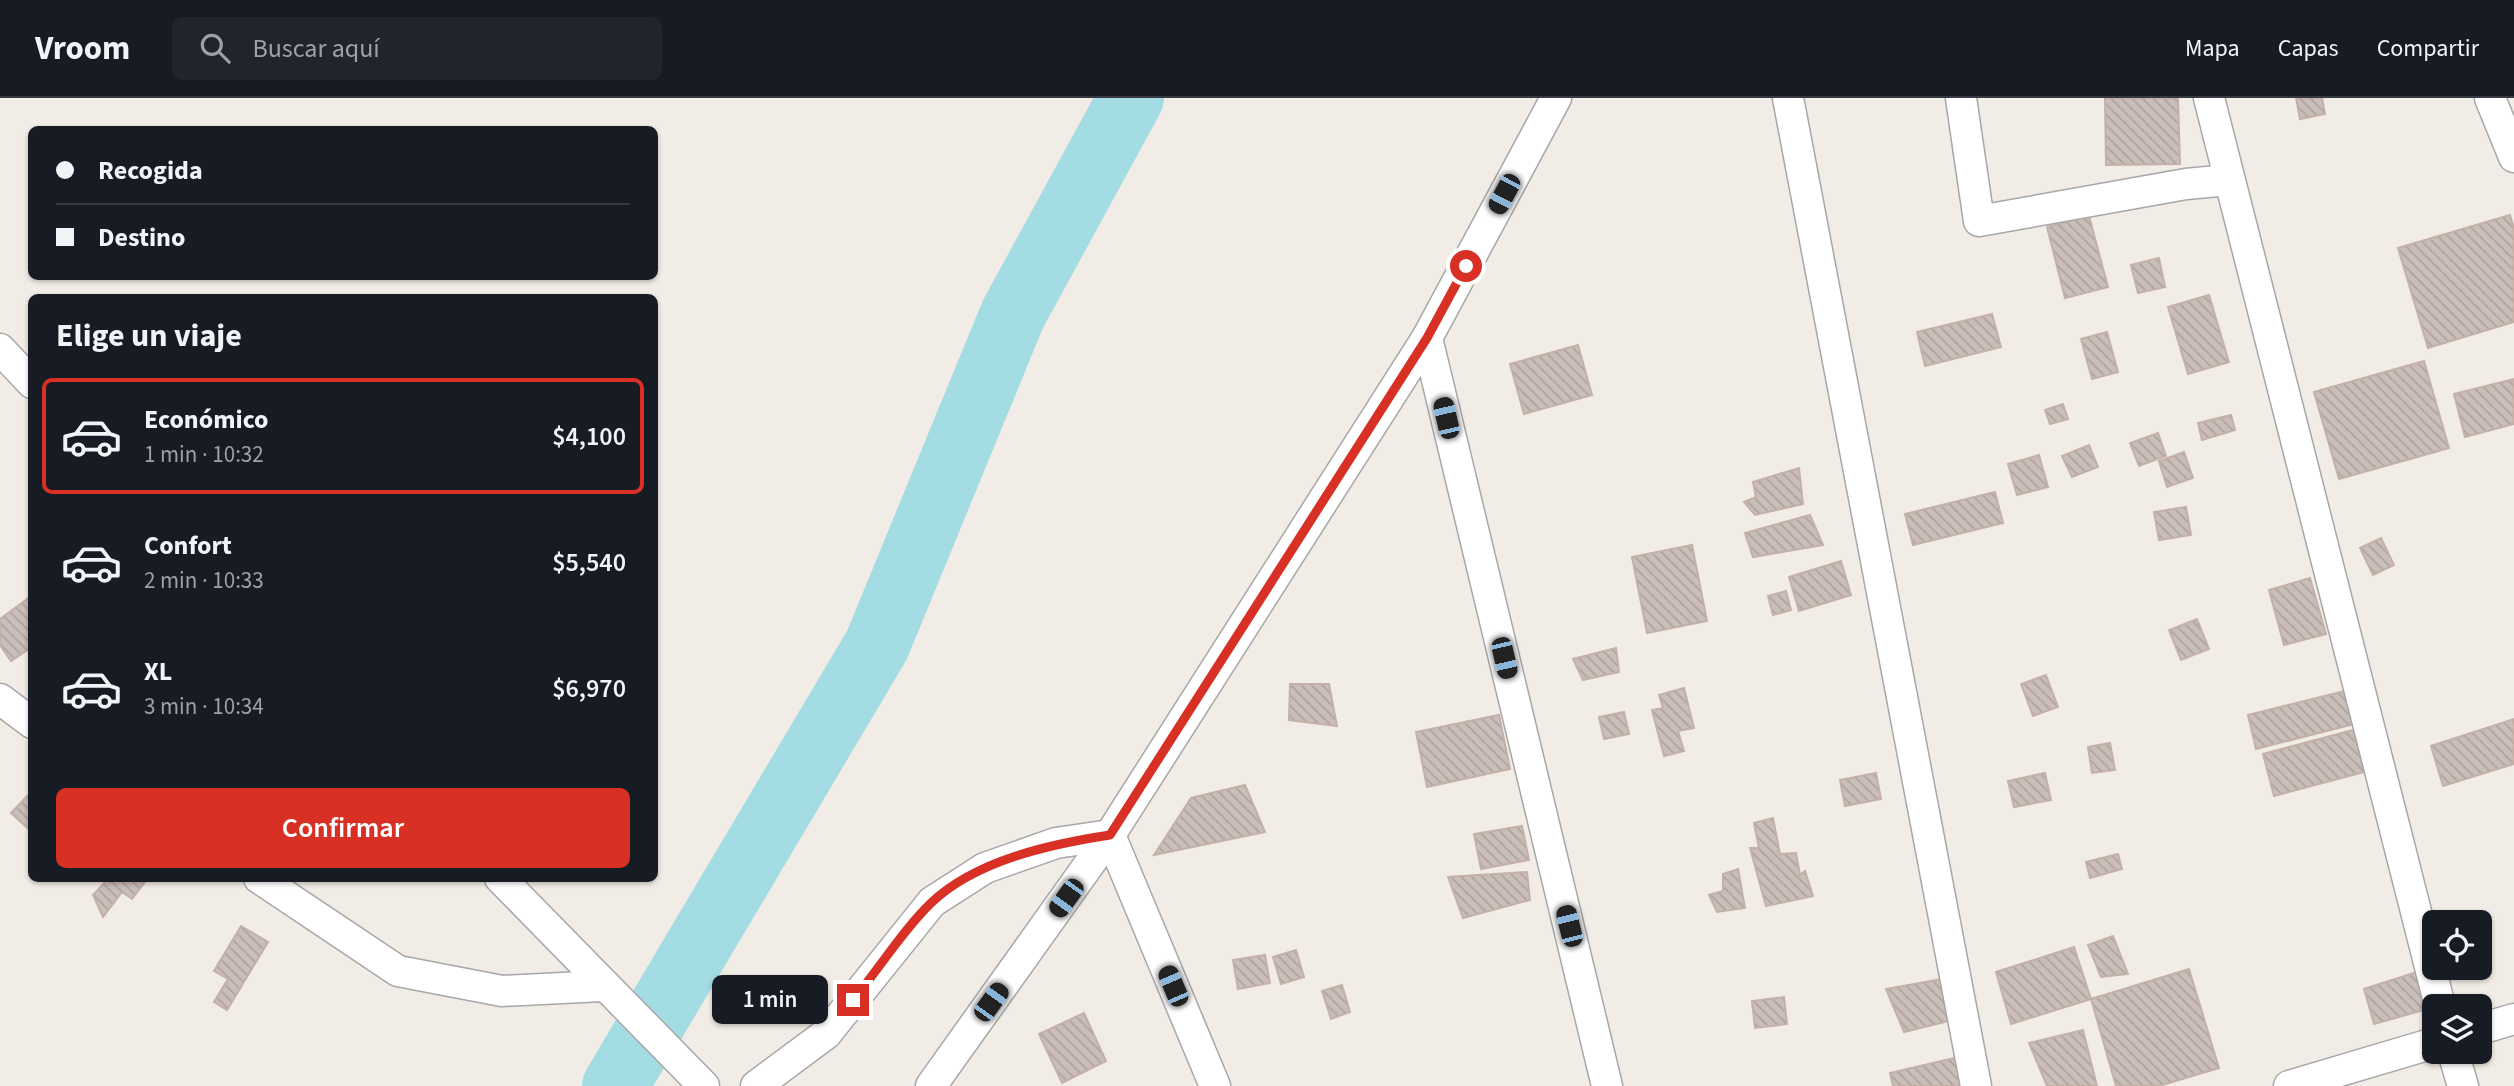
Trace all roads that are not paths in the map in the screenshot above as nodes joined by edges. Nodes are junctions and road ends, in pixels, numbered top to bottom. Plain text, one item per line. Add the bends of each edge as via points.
1 (1556, 98) edge
2 (1788, 98) edge
3 (1961, 98) edge
4 (2209, 98) edge
5 (2490, 98) edge
6 (2514, 157) edge
7 (2229, 180) junction
8 (1427, 338) junction
9 (0, 349) edge
10 (28, 379) edge
11 (0, 699) edge
12 (28, 720) edge
13 (1110, 835) junction
14 (265, 882) edge
15 (504, 882) edge
16 (602, 986) junction
17 (2438, 994) edge
18 (2514, 1019) edge
19 (2492, 1025) edge
20 (2422, 1047) edge
21 (2457, 1064) edge
22 (705, 1086) edge
23 (755, 1086) edge
24 (931, 1086) edge
25 (1215, 1086) edge
26 (1607, 1086) edge
27 (1976, 1086) edge
28 (2289, 1086) edge
29 (2463, 1086) edge

1 - 8 street
2 - 27 street
3 - 7 street via 1979,221
4 - 7 street
5 - 6 street
7 - 17 street
8 - 13 street
8 - 26 street
9 - 10 street
11 - 12 street
13 - 23 street via 1056,843 985,868 932,902 825,1034
13 - 24 street
13 - 25 street
14 - 16 street via 398,971 502,991
15 - 16 street
16 - 22 street
18 - 19 street
20 - 28 street
21 - 29 street

